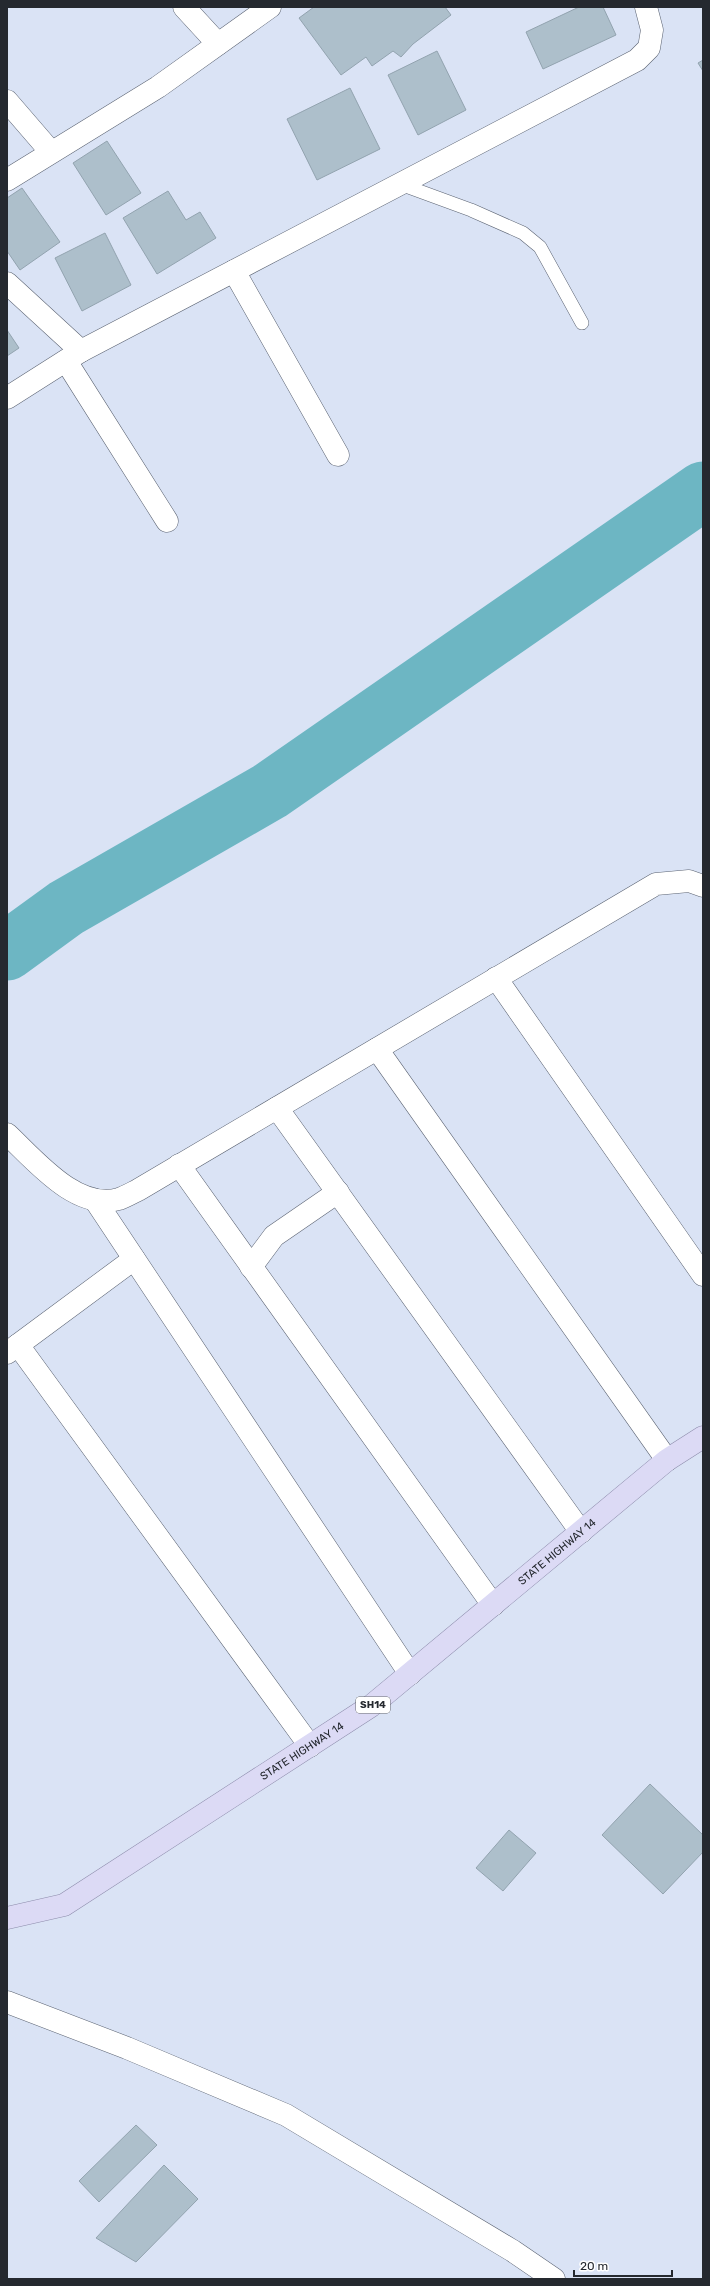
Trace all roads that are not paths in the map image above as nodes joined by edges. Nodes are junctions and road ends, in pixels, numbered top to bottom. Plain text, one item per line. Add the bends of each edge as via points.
1 (184, 7) edge
2 (270, 7) edge
3 (646, 7) edge
4 (218, 44) junction
5 (7, 101) edge
6 (51, 152) junction
7 (7, 180) edge
8 (400, 184) junction
9 (234, 271) junction
10 (7, 283) edge
11 (582, 323) dead end
12 (74, 356) junction
13 (7, 398) edge
14 (338, 455) dead end
15 (167, 521) dead end
16 (703, 886) edge
17 (496, 978) junction
18 (377, 1049) junction
19 (277, 1108) junction
20 (7, 1134) edge
21 (179, 1165) junction
22 (338, 1192) junction
23 (95, 1200) junction
24 (134, 1258) junction
25 (251, 1267) junction
26 (703, 1275) edge
27 (12, 1349) edge
28 (703, 1436) edge
29 (667, 1460) junction
30 (581, 1532) junction
31 (493, 1605) junction
32 (410, 1674) junction
33 (310, 1746) junction
34 (7, 1918) edge
35 (7, 2002) edge
36 (554, 2279) edge

1 - 4 street
2 - 4 street
3 - 8 street via 652,30 649,48 637,60
4 - 6 street via 158,87
5 - 6 street
6 - 7 street
8 - 9 street
8 - 11 lane via 471,210 523,233 540,247
9 - 12 street
9 - 14 street
10 - 12 street
12 - 13 street
12 - 15 street
16 - 17 street via 689,881 656,884
17 - 18 street
17 - 26 street
18 - 19 street
18 - 29 street
19 - 21 street
19 - 22 street
20 - 23 street via 69,1190
21 - 23 street via 118,1199
21 - 25 street
22 - 25 street via 274,1236
22 - 30 street
23 - 24 street
24 - 27 street
24 - 32 street
25 - 31 street
27 - 33 street
28 - 29 main road, STATE HIGHWAY 14 / SH14
29 - 30 main road, STATE HIGHWAY 14 / SH14
30 - 31 main road, STATE HIGHWAY 14 / SH14
31 - 32 main road, STATE HIGHWAY 14 / SH14
32 - 33 main road, STATE HIGHWAY 14 / SH14 via 371,1706
33 - 34 main road, STATE HIGHWAY 14 / SH14 via 64,1905
35 - 36 street via 127,2048 286,2115 513,2251

